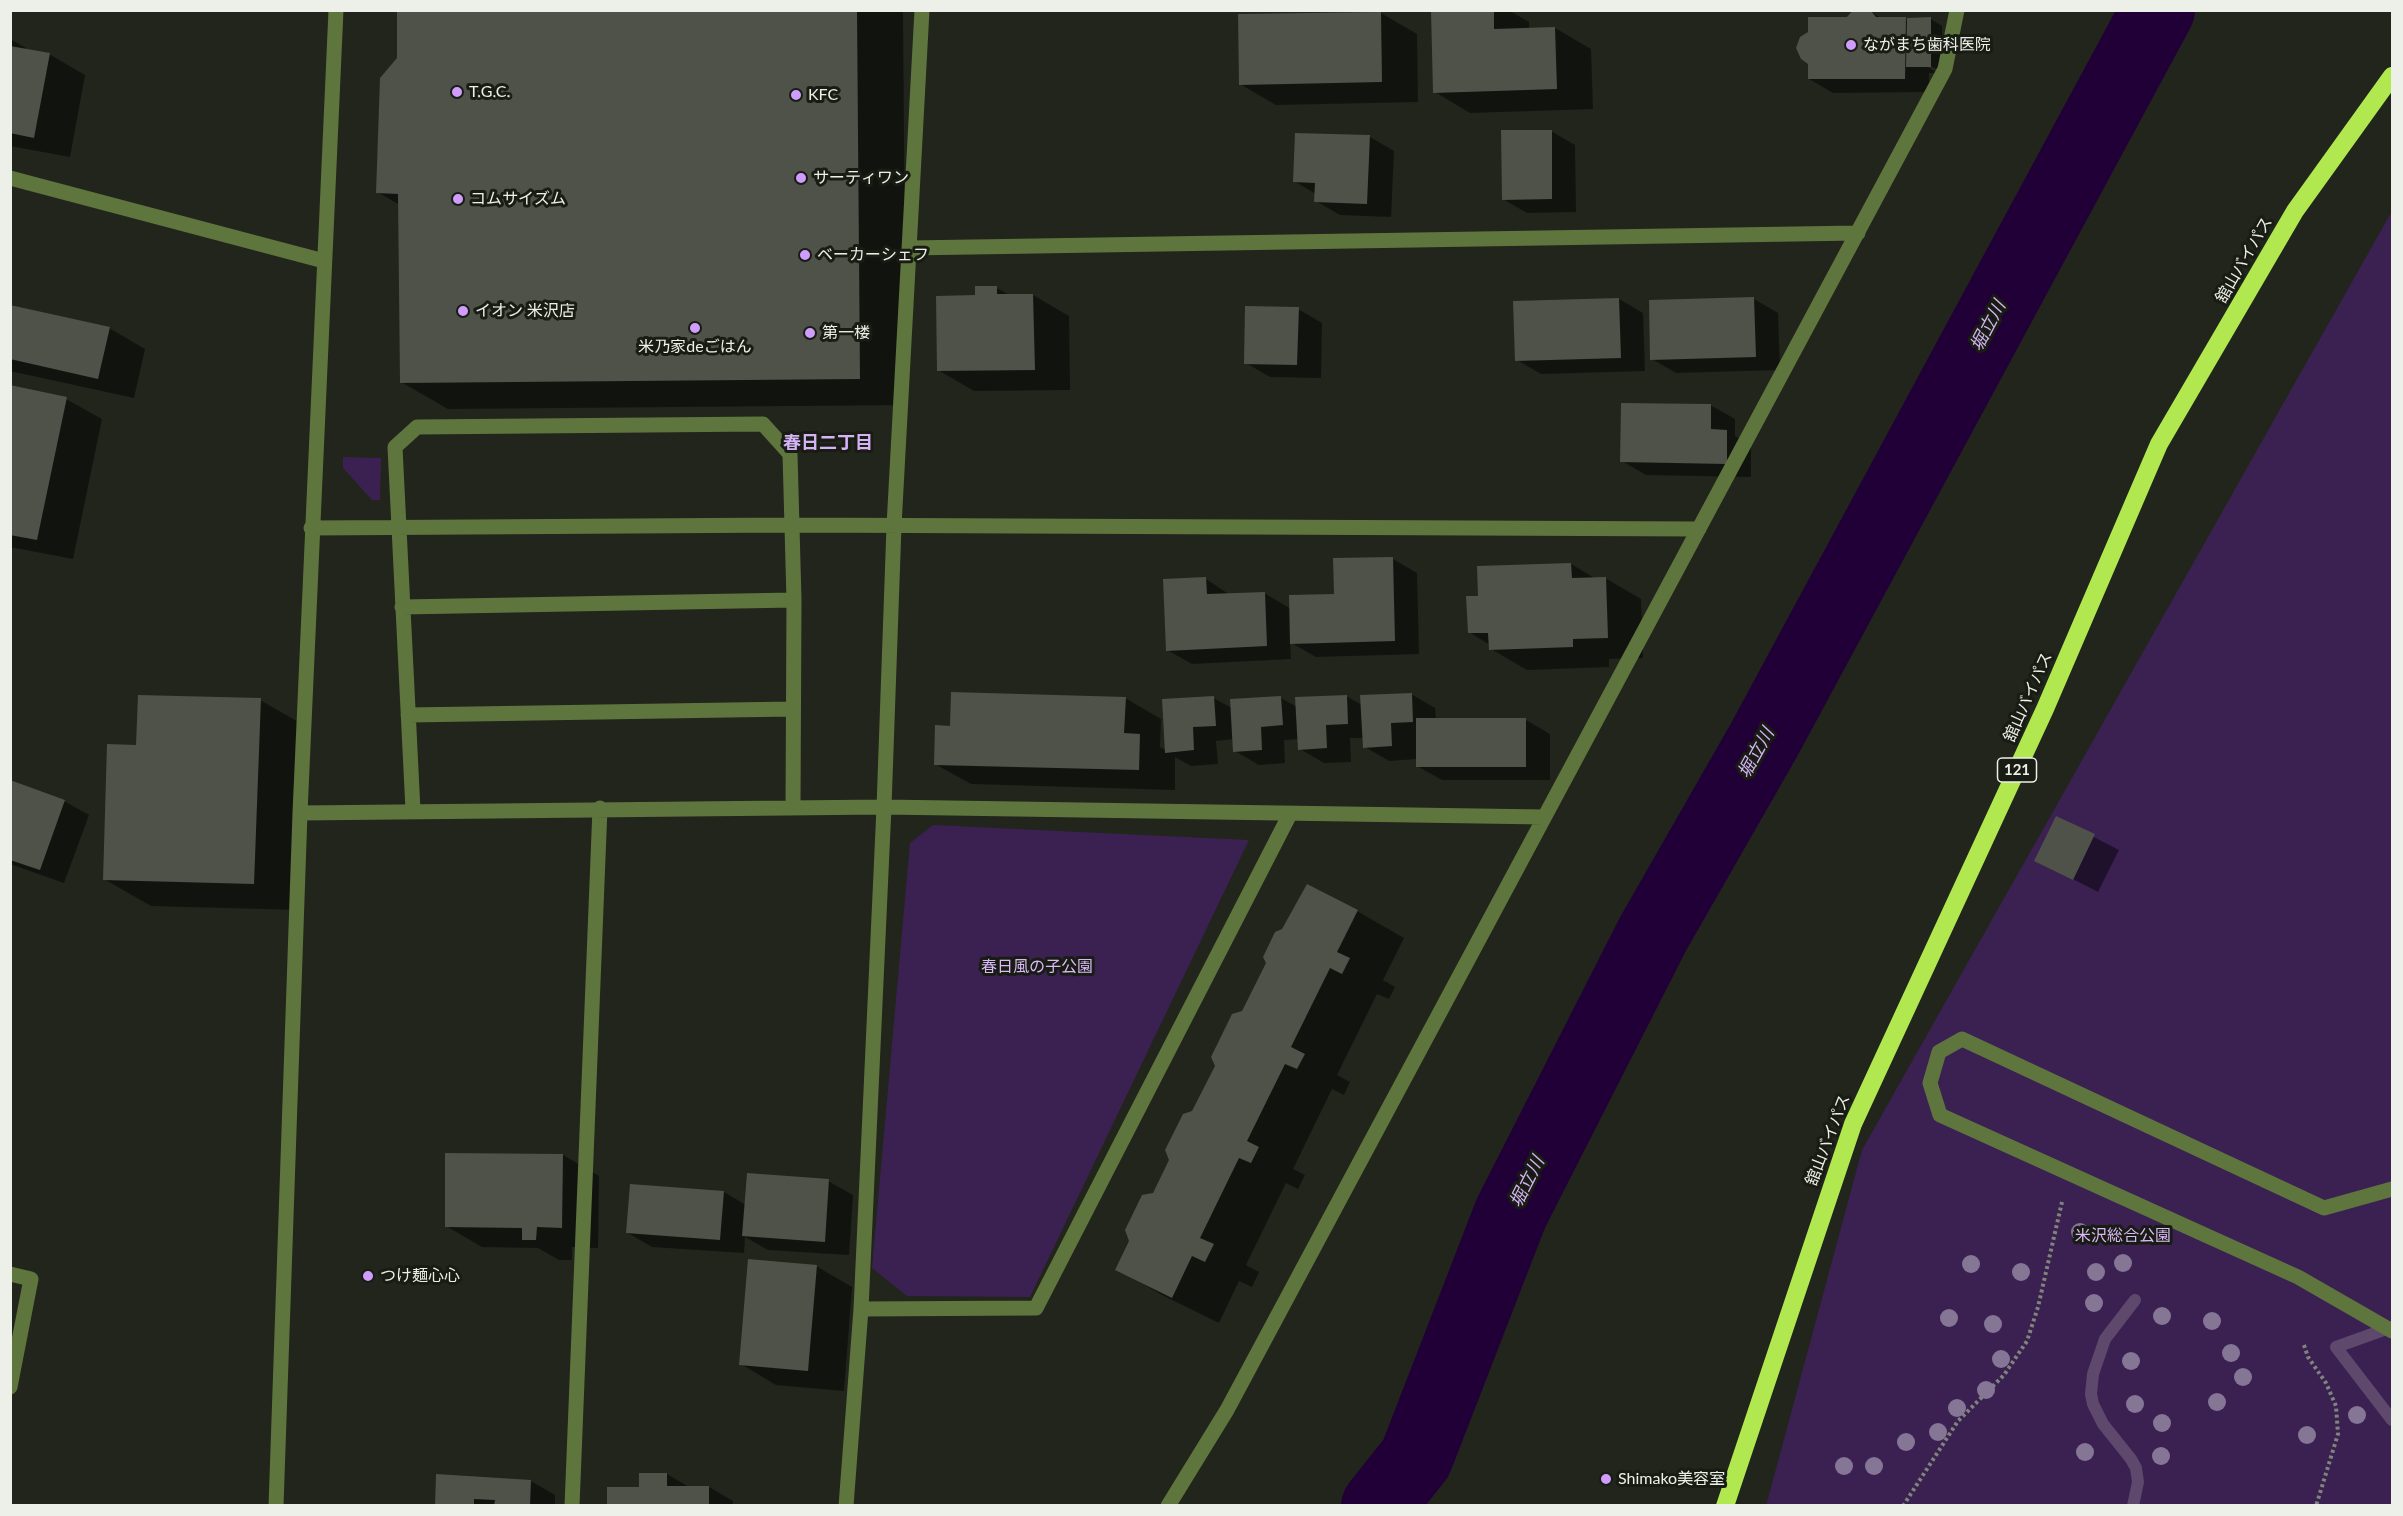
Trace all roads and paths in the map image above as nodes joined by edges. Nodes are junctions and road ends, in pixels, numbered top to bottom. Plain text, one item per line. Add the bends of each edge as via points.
1 (336, 10) edge
2 (922, 10) edge
3 (1957, 10) edge
4 (2392, 76) edge
5 (10, 177) edge
6 (1858, 233) junction
7 (909, 248) junction
8 (324, 261) junction
9 (792, 525) junction
10 (894, 526) junction
11 (311, 528) junction
12 (398, 528) junction
13 (1699, 529) junction
14 (794, 600) junction
15 (402, 607) junction
16 (793, 709) junction
17 (408, 715) junction
18 (793, 807) junction
19 (884, 807) junction
20 (600, 808) junction
21 (413, 810) junction
22 (300, 813) junction
23 (1290, 814) junction
24 (1544, 817) junction
25 (2392, 1189) edge
26 (2062, 1202) dead end
27 (10, 1274) edge
28 (861, 1309) junction
29 (2392, 1331) edge
30 (2304, 1345) dead end
31 (10, 1387) edge
32 (276, 1506) edge
33 (572, 1506) edge
34 (846, 1506) edge
35 (1168, 1506) edge
36 (1725, 1506) edge
37 (1903, 1506) edge
38 (2316, 1506) edge

1 - 8 street
2 - 7 street
3 - 6 street via 1945,69
4 - 36 highway, 舘山バイパス / 121 via 2295,211 2158,444 2045,710 1852,1124
5 - 8 street
6 - 7 street
6 - 13 street
7 - 10 street
8 - 11 street
9 - 10 street
9 - 12 street
9 - 12 street via 790,454 763,424 417,427 395,447
9 - 14 street
10 - 13 street
10 - 19 street
11 - 12 street
11 - 22 street
12 - 15 street
13 - 24 street
14 - 15 street
14 - 16 street
15 - 17 street
16 - 17 street
16 - 18 street
17 - 21 street
18 - 19 street
18 - 20 street
19 - 23 street
19 - 28 street
20 - 21 street
20 - 33 street
21 - 22 street
22 - 32 street
23 - 24 street
23 - 28 street via 1036,1308
24 - 35 street via 1227,1410
25 - 29 street via 2324,1208 1962,1039 1939,1052 1930,1083 1940,1114 2298,1277
26 - 37 path via 2027,1341 2004,1374 1958,1421
27 - 31 street via 31,1279
28 - 34 street
30 - 38 path via 2336,1406 2338,1434

